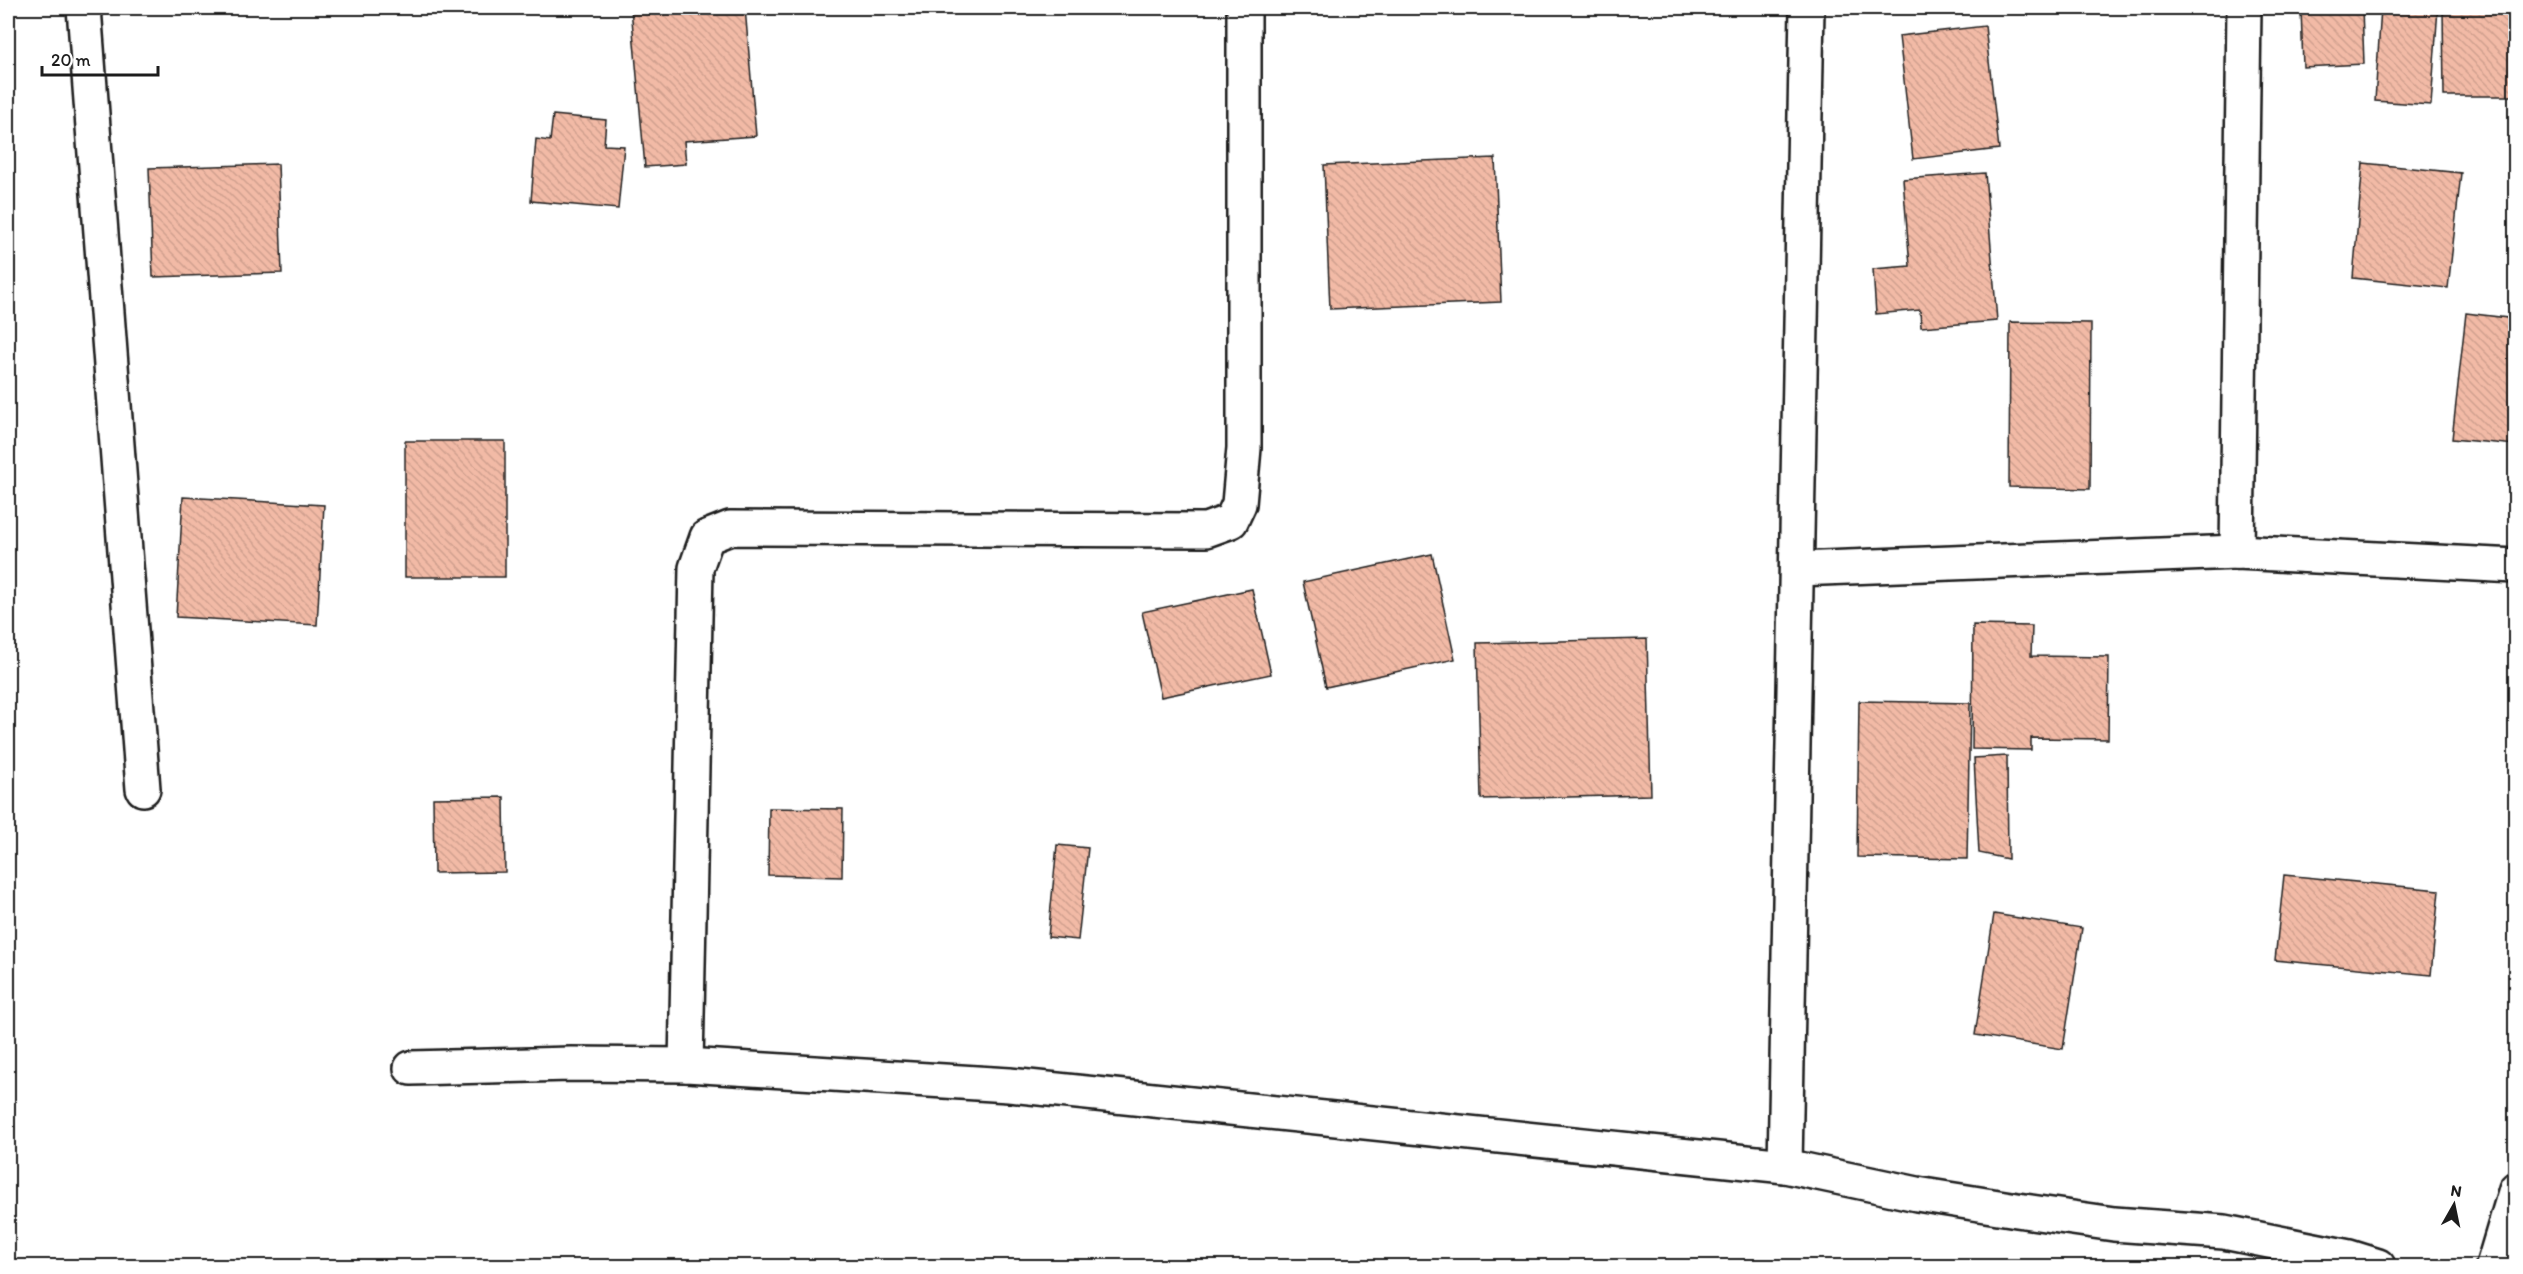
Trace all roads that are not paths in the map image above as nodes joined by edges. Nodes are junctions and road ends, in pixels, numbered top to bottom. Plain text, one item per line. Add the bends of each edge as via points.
1 (84, 8) edge
2 (1244, 8) edge
3 (1807, 8) edge
4 (2244, 8) edge
5 (2237, 552) junction
6 (2516, 566) edge
7 (1797, 569) junction
8 (142, 789) dead end
9 (686, 1065) junction
10 (411, 1068) dead end
11 (1785, 1166) junction
12 (2516, 1189) edge
13 (2378, 1266) edge
14 (2493, 1266) edge

1 - 8 street
2 - 9 street via 1244,448 1239,504 1231,521 1206,530 730,528 707,537 696,568
3 - 7 street
4 - 5 street
5 - 6 street
5 - 7 street
7 - 11 street
9 - 10 street
9 - 11 street via 1009,1085
11 - 13 street via 2017,1210 2114,1224 2224,1232
12 - 14 street

